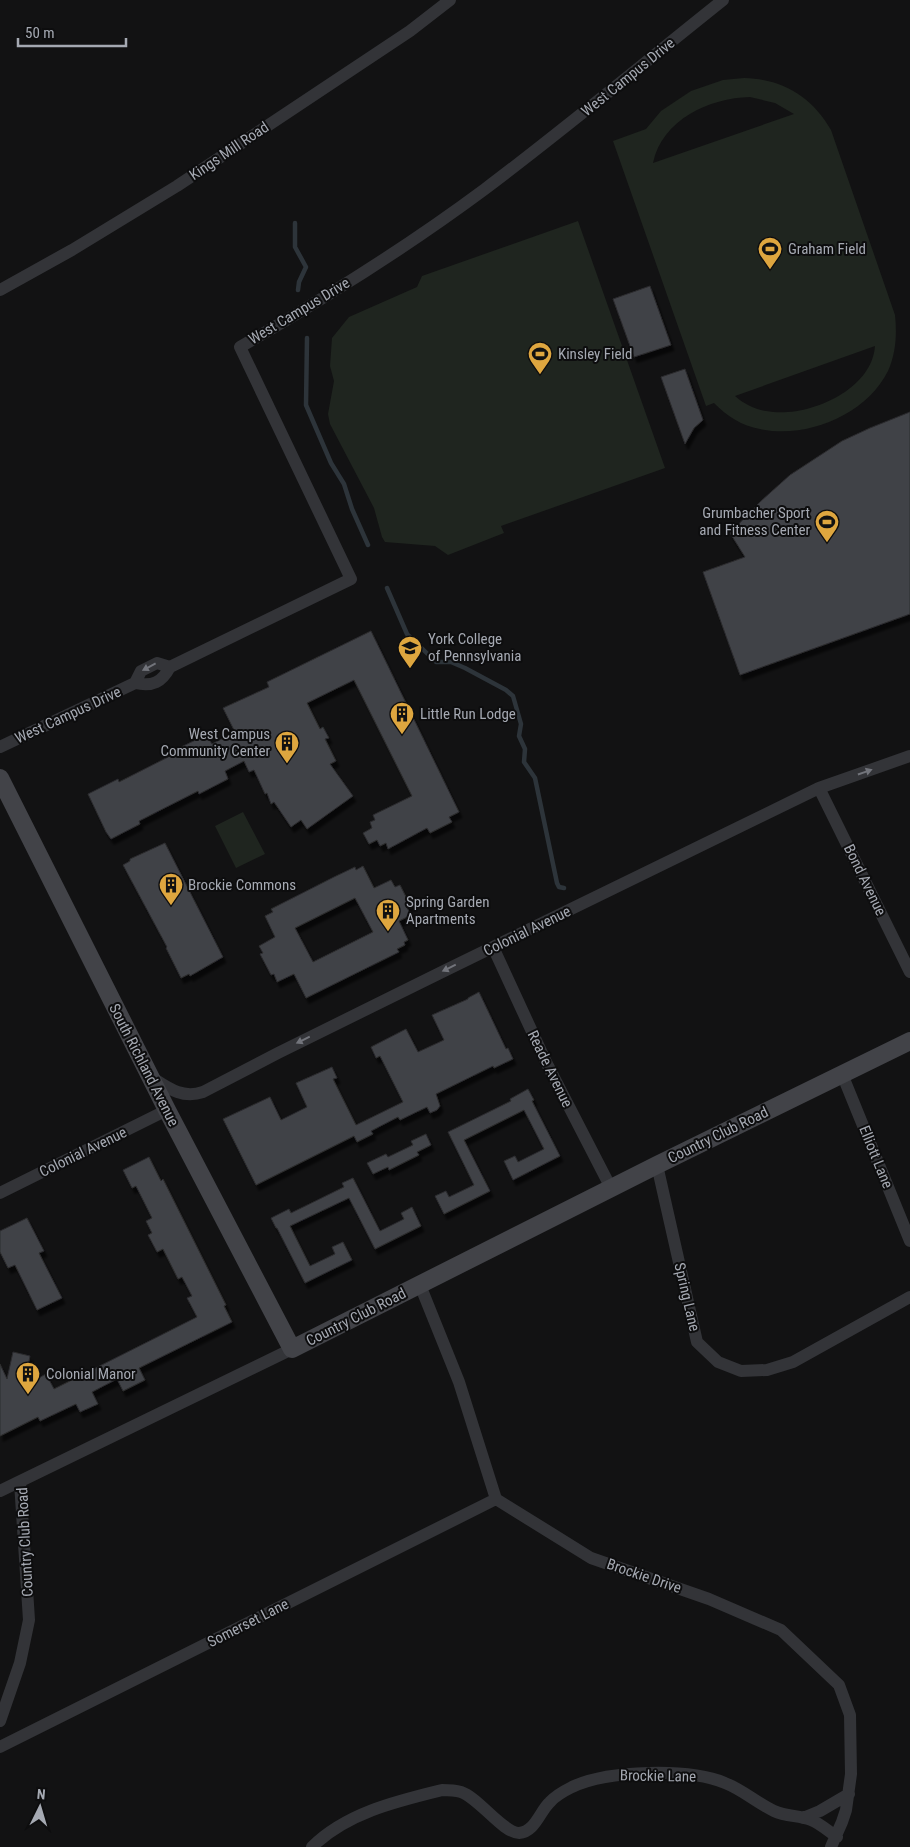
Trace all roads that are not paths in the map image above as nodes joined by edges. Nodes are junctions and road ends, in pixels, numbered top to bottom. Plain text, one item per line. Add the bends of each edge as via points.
1 (450, 0) edge
2 (723, 0) edge
3 (0, 290) edge
4 (0, 746) edge
5 (910, 756) edge
6 (0, 778) edge
7 (819, 788) junction
8 (493, 947) junction
9 (910, 972) edge
10 (910, 1041) edge
11 (842, 1074) junction
12 (149, 1076) junction
13 (167, 1110) junction
14 (657, 1164) junction
15 (611, 1188) junction
16 (0, 1194) edge
17 (910, 1241) edge
18 (420, 1285) junction
19 (910, 1297) edge
20 (292, 1349) junction
21 (20, 1482) junction
22 (0, 1492) edge
23 (496, 1499) junction
24 (0, 1720) edge
25 (0, 1747) edge
26 (849, 1794) junction
27 (803, 1818) junction
28 (834, 1842) edge
29 (312, 1847) edge

1 - 3 street, Kings Mill Road via 410,31 177,186
2 - 4 street, West Campus Drive via 481,192 377,263 240,347 351,579 170,666 157,662 141,671 135,683
7 -> 5 street, Colonial Avenue
6 - 12 main road, South Richland Avenue
7 - 8 street, Colonial Avenue
7 - 9 street, Bond Avenue
8 -> 12 street, Colonial Avenue via 203,1092 181,1094
8 - 15 street, Reade Avenue via 546,1062
10 - 11 main road, Country Club Road
11 - 14 main road, Country Club Road
11 - 17 street, Elliott Lane
12 - 13 main road, South Richland Avenue
13 - 16 street, Colonial Avenue
13 - 20 main road, South Richland Avenue
14 - 15 main road, Country Club Road
14 - 19 street, Spring Lane via 698,1342 718,1362 741,1371 767,1370 793,1362
15 - 18 main road, Country Club Road
18 - 20 main road, Country Club Road
18 - 23 street via 458,1382
20 - 21 street, Country Club Road
21 - 22 street
21 - 24 street, Country Club Road via 30,1620 20,1663
23 - 25 street, Somerset Lane
23 - 26 street, Brockie Drive via 591,1558 709,1599 781,1630 839,1685 850,1715
26 - 27 street
26 - 28 street, Brockie Drive
27 - 28 street, Brockie Lane via 822,1825
27 - 29 street, Brockie Lane via 773,1811 737,1788 710,1778 685,1774 627,1774 588,1781 559,1794 525,1832 507,1829 462,1792 442,1790 354,1818 334,1828

